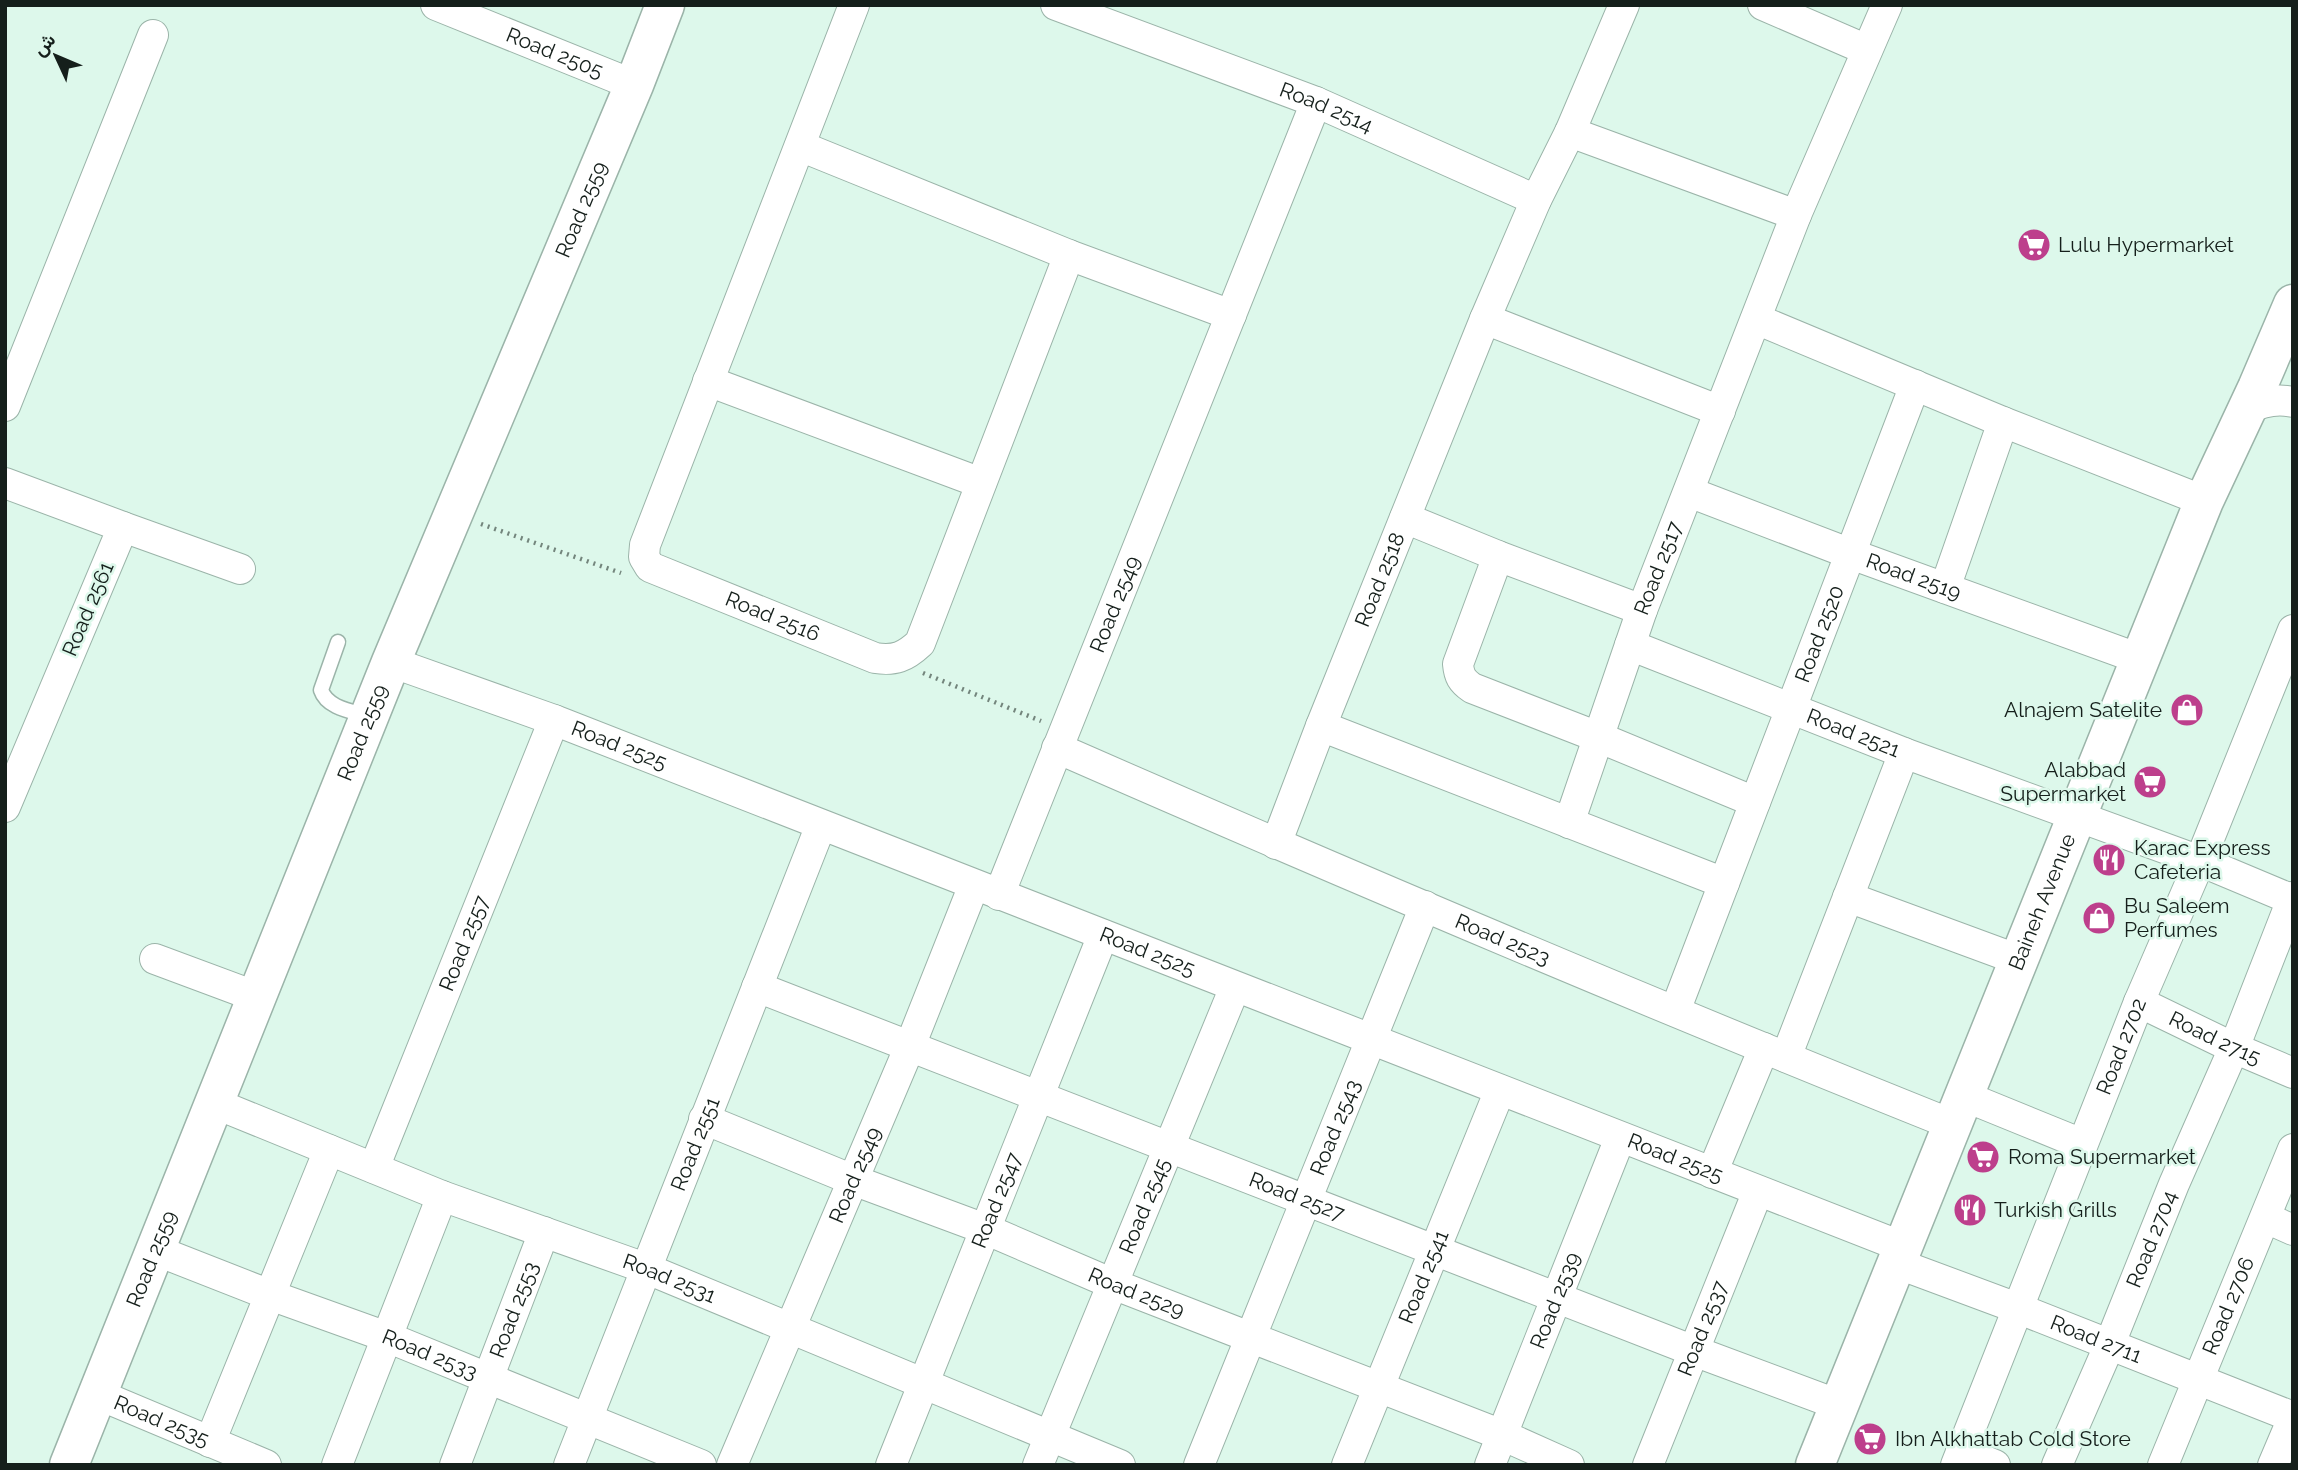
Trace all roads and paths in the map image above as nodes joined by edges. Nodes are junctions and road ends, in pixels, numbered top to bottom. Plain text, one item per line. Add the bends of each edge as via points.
1 (436, 5) edge
2 (665, 5) edge
3 (854, 5) edge
4 (1056, 5) edge
5 (1624, 5) edge
6 (1763, 5) edge
7 (1887, 5) edge
8 (1117, 16) edge
9 (153, 35) dead end
10 (1867, 50) junction
11 (634, 85) junction
12 (1317, 102) junction
13 (1570, 132) junction
14 (800, 146) junction
15 (1536, 200) junction
16 (1796, 215) junction
17 (1069, 255) junction
18 (2293, 304) edge
19 (1231, 314) junction
20 (1485, 319) junction
21 (1756, 319) junction
22 (708, 381) junction
23 (1915, 385) junction
24 (2293, 402) edge
25 (5, 406) edge
26 (2246, 410) junction
27 (1720, 411) junction
28 (2003, 422) junction
29 (5, 483) edge
30 (981, 483) junction
31 (1689, 492) junction
32 (2204, 501) junction
33 (453, 514) junction
34 (1405, 518) junction
35 (123, 527) junction
36 (1851, 554) junction
37 (1498, 556) junction
38 (650, 567) junction
39 (240, 569) dead end
40 (1945, 588) junction
41 (1642, 610) junction
42 (2293, 630) edge
43 (338, 642) dead end
44 (1630, 645) junction
45 (2140, 659) junction
46 (891, 660) junction
47 (391, 662) junction
48 (1791, 709) junction
49 (369, 717) junction
50 (554, 720) junction
51 (1321, 726) junction
52 (1598, 737) junction
53 (1061, 739) junction
54 (1904, 753) junction
55 (1755, 802) junction
56 (5, 807) edge
57 (2078, 816) junction
58 (1569, 823) junction
59 (821, 825) junction
60 (1276, 844) junction
61 (2200, 861) junction
62 (1724, 883) junction
63 (986, 890) junction
64 (1848, 897) junction
65 (2292, 899) edge
66 (1425, 906) junction
67 (1103, 935) junction
68 (155, 960) dead end
69 (2019, 960) junction
70 (757, 987) junction
71 (1235, 987) junction
72 (257, 996) junction
73 (2139, 1002) junction
74 (1675, 1011) junction
75 (1371, 1040) junction
76 (910, 1046) junction
77 (2234, 1048) junction
78 (1775, 1053) junction
79 (2293, 1073) edge
80 (1500, 1090) junction
81 (1038, 1096) junction
82 (214, 1103) junction
83 (1957, 1110) junction
84 (704, 1119) junction
85 (1620, 1138) junction
86 (2082, 1144) junction
87 (1169, 1147) junction
88 (2293, 1149) edge
89 (329, 1150) junction
90 (374, 1168) junction
91 (1712, 1174) junction
92 (853, 1180) junction
93 (1758, 1191) junction
94 (442, 1196) junction
95 (1306, 1201) junction
96 (2279, 1224) edge
97 (985, 1229) junction
98 (544, 1232) junction
99 (155, 1250) junction
100 (1434, 1250) junction
101 (1899, 1255) junction
102 (645, 1268) junction
103 (1113, 1284) junction
104 (270, 1295) junction
105 (1557, 1298) junction
106 (2017, 1308) junction
107 (790, 1328) junction
108 (387, 1337) junction
109 (1251, 1337) junction
110 (2109, 1346) junction
111 (1694, 1351) junction
112 (488, 1380) junction
113 (2198, 1382) junction
114 (923, 1383) junction
115 (1379, 1388) junction
116 (97, 1394) junction
117 (1839, 1405) junction
118 (2293, 1418) edge
119 (587, 1419) junction
120 (1502, 1435) junction
121 (1050, 1436) junction
122 (210, 1442) junction
123 (1958, 1458) edge
124 (69, 1465) edge
125 (266, 1465) edge
126 (337, 1465) edge
127 (455, 1465) edge
128 (569, 1465) edge
129 (701, 1465) edge
130 (732, 1465) edge
131 (891, 1465) edge
132 (1038, 1465) edge
133 (1119, 1465) edge
134 (1199, 1465) edge
135 (1348, 1465) edge
136 (1490, 1465) edge
137 (1569, 1465) edge
138 (1648, 1465) edge
139 (1815, 1465) edge
140 (1995, 1465) edge
141 (2057, 1465) edge
142 (2163, 1465) edge
143 (2273, 1465) edge

1 - 11 street, Road 2505
2 - 11 street, Road 2559
3 - 14 street
4 - 8 street, Road 2514
5 - 13 street, Road 2518
6 - 10 street
7 - 10 street, Road 2517
8 - 12 street, Road 2514
9 - 25 street
10 - 16 street, Road 2517
11 - 33 street, Road 2559
12 - 15 street, Road 2514
12 - 19 street, Road 2549
13 - 15 street, Road 2518
13 - 16 street
14 - 17 street
14 - 22 street
15 - 20 street, Road 2518
16 - 21 street, Road 2517
17 - 19 street
17 - 30 street
18 - 26 street, Baineh Avenue
19 - 53 street, Road 2549
20 - 27 street
20 - 34 street, Road 2518
21 - 23 street
21 - 27 street, Road 2517
22 - 30 street
22 - 38 street via 645,545
23 - 28 street
23 - 36 street, Road 2520
24 - 26 street via 2259,403
26 - 32 street, Baineh Avenue
27 - 31 street, Road 2517
28 - 32 street
28 - 40 street
29 - 35 street
30 - 46 street via 920,643 907,655
31 - 36 street, Road 2519
31 - 41 street, Road 2517
32 - 45 street, Baineh Avenue
33 - 38 path via 625,574
33 - 47 street, Road 2559
34 - 37 street
34 - 51 street, Road 2518
35 - 39 street
35 - 56 street, Road 2561
36 - 40 street, Road 2519
36 - 48 street, Road 2520
37 - 41 street
37 - 52 street via 1458,674 1472,688
38 - 46 street, Road 2516 via 875,658
40 - 45 street, Road 2519
41 - 44 street, Road 2517
42 - 61 street, Road 2702
43 - 49 lane via 321,690 323,696 334,705
44 - 48 street, Road 2521
44 - 52 street, Road 2517
45 - 57 street, Baineh Avenue
46 - 53 path
47 - 49 street, Road 2559
47 - 50 street, Road 2525
48 - 54 street, Road 2521
48 - 55 street, Road 2520
49 - 72 street, Road 2559
50 - 59 street, Road 2525
50 - 90 street, Road 2557
51 - 58 street
51 - 60 street, Road 2518
52 - 55 street
52 - 58 street, Road 2517
53 - 60 street, Road 2523
53 - 63 street, Road 2549
54 - 57 street, Road 2521
54 - 64 street
55 - 62 street, Road 2520
57 - 61 street, Road 2521
57 - 69 street, Baineh Avenue
58 - 62 street
59 - 63 street, Road 2525
59 - 70 street, Road 2551
60 - 66 street, Road 2523
61 - 65 street, Road 2521
61 - 73 street, Road 2702
62 - 74 street, Road 2520
63 - 67 street, Road 2525
63 - 76 street, Road 2549
64 - 69 street
64 - 78 street
65 - 77 street, Road 2704
66 - 74 street, Road 2523
66 - 75 street, Road 2543
67 - 71 street, Road 2525
67 - 81 street, Road 2547
68 - 72 street
69 - 83 street, Baineh Avenue
70 - 76 street, Road 2527
70 - 84 street, Road 2551
71 - 75 street, Road 2525
71 - 87 street, Road 2545
72 - 82 street, Road 2559
73 - 77 street, Road 2715
73 - 86 street, Road 2702
74 - 78 street, Road 2523
75 - 80 street, Road 2525
75 - 95 street, Road 2543
76 - 81 street, Road 2527
76 - 92 street, Road 2549
77 - 79 street, Road 2715
77 - 110 street, Road 2704
78 - 83 street, Road 2523
78 - 91 street
80 - 85 street, Road 2525
80 - 100 street, Road 2541
81 - 87 street, Road 2527
81 - 97 street, Road 2547
82 - 89 street, Road 2531
82 - 99 street, Road 2559
83 - 86 street, Road 2523
83 - 101 street, Baineh Avenue
84 - 92 street, Road 2529
84 - 102 street, Road 2551
85 - 91 street, Road 2525
85 - 105 street, Road 2539
86 - 106 street, Road 2702
87 - 95 street, Road 2527
87 - 103 street, Road 2545
88 - 96 street, Road 2706
89 - 90 street, Road 2531
89 - 104 street
90 - 94 street, Road 2531
91 - 93 street, Road 2525
92 - 97 street, Road 2529
92 - 107 street, Road 2549
93 - 101 street, Road 2525
93 - 111 street, Road 2537
94 - 98 street, Road 2531
94 - 108 street
95 - 100 street, Road 2527
95 - 109 street, Road 2543
96 - 113 street, Road 2706
97 - 103 street, Road 2529
97 - 114 street, Road 2547
98 - 102 street, Road 2531
98 - 112 street, Road 2553
99 - 104 street, Road 2533
99 - 116 street, Road 2559
100 - 105 street, Road 2527
100 - 115 street, Road 2541
101 - 106 street, Road 2711
101 - 117 street, Baineh Avenue
102 - 107 street, Road 2531
102 - 119 street, Road 2551
103 - 109 street, Road 2529
103 - 121 street, Road 2545
104 - 108 street, Road 2533
104 - 122 street
105 - 111 street, Road 2527
105 - 120 street, Road 2539
106 - 110 street, Road 2711
106 - 123 street, Road 2702
107 - 114 street, Road 2531
107 - 130 street, Road 2549
108 - 112 street, Road 2533
108 - 126 street
109 - 115 street, Road 2529
109 - 134 street, Road 2543
110 - 113 street, Road 2711
110 - 141 street, Road 2704
111 - 117 street, Road 2527
111 - 138 street, Road 2537
112 - 119 street, Road 2533
112 - 127 street, Road 2553
113 - 118 street, Road 2711
113 - 142 street, Road 2706
114 - 121 street, Road 2531
114 - 131 street, Road 2547
115 - 120 street, Road 2529
115 - 135 street, Road 2541
116 - 122 street, Road 2535
116 - 124 street, Road 2559
117 - 139 street, Baineh Avenue
118 - 143 street
119 - 128 street, Road 2551
119 - 129 street, Road 2533
120 - 136 street, Road 2539
120 - 137 street, Road 2529
121 - 132 street, Road 2545
121 - 133 street, Road 2531
122 - 125 street, Road 2535
123 - 140 street

